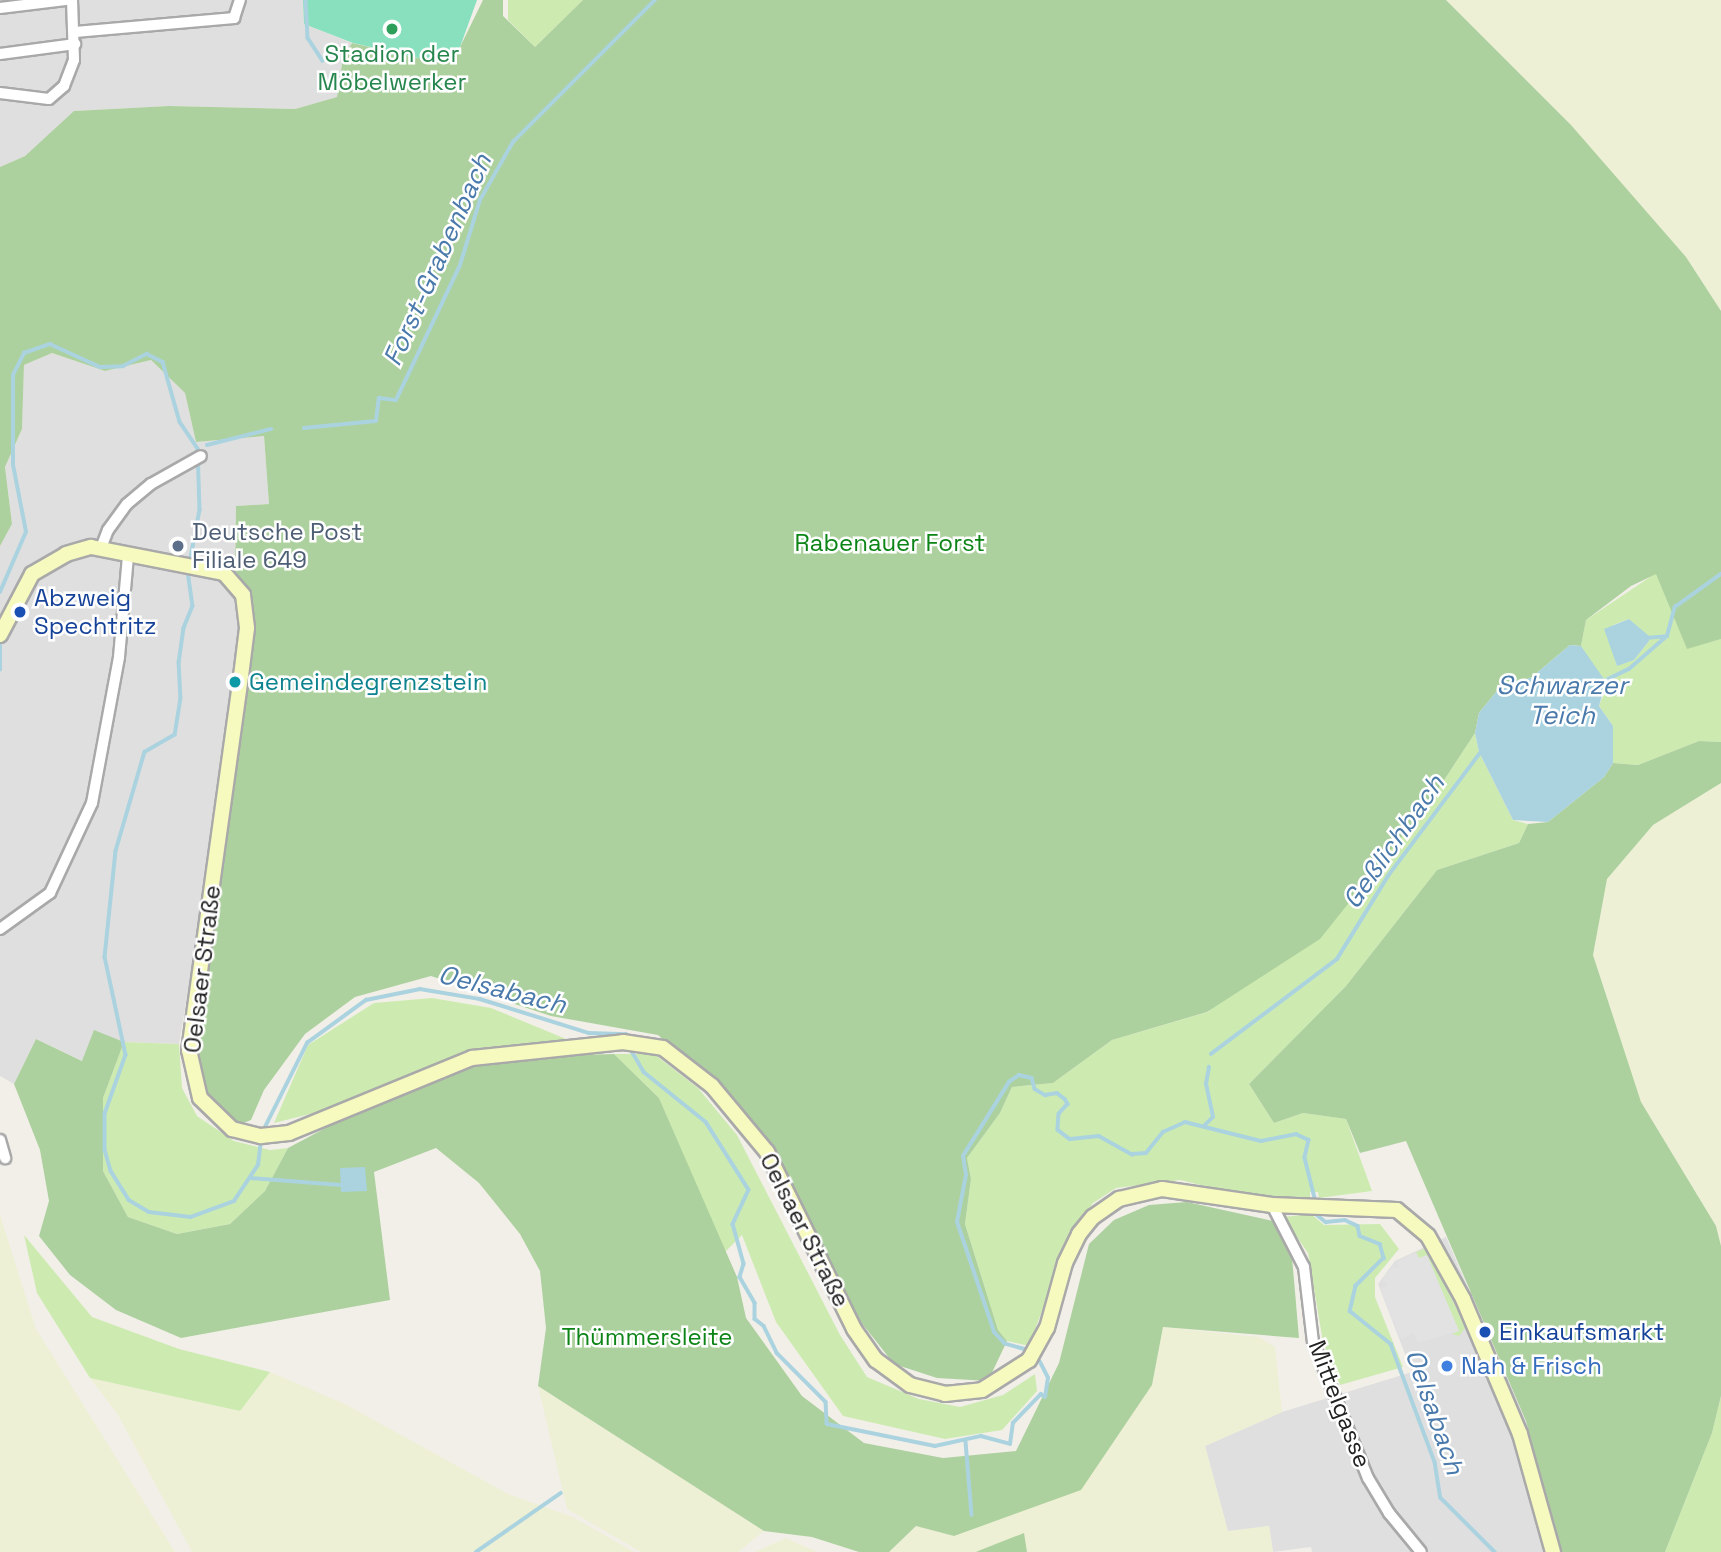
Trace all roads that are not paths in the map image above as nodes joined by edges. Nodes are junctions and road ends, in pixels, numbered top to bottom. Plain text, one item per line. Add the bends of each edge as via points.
1 (69, 0) edge
2 (240, 0) edge
3 (0, 8) edge
4 (75, 32) junction
5 (75, 44) junction
6 (0, 54) edge
7 (0, 93) edge
8 (197, 458) dead end
9 (101, 548) junction
10 (128, 557) junction
11 (1, 633) edge
12 (0, 929) edge
13 (0, 1140) edge
14 (5, 1158) dead end
15 (1272, 1205) junction
16 (1421, 1552) edge
17 (1553, 1552) edge

1 - 3 street
1 - 4 street
2 - 4 street via 234,18
4 - 5 street
5 - 6 street
5 - 7 street via 64,86 49,99
8 - 9 street via 151,484 127,504
9 - 10 main road, Oelsaer Straße
9 - 11 main road, Oelsaer Straße via 80,549 40,566 25,581
10 - 12 street via 119,657 93,803 50,893
10 - 15 main road, Oelsaer Straße via 223,573 243,595 247,628 190,1066 200,1098 219,1120 261,1136 289,1133 472,1058 629,1042 663,1048 712,1086 767,1152 855,1329 876,1360 910,1384 945,1394 982,1390 1033,1355 1079,1234 1104,1208 1141,1192 1162,1189
13 - 14 street
15 - 16 street, Mittelgasse via 1304,1267 1313,1342 1368,1478
15 - 17 main road via 1383,1206 1418,1225 1441,1254 1480,1335 1520,1434

